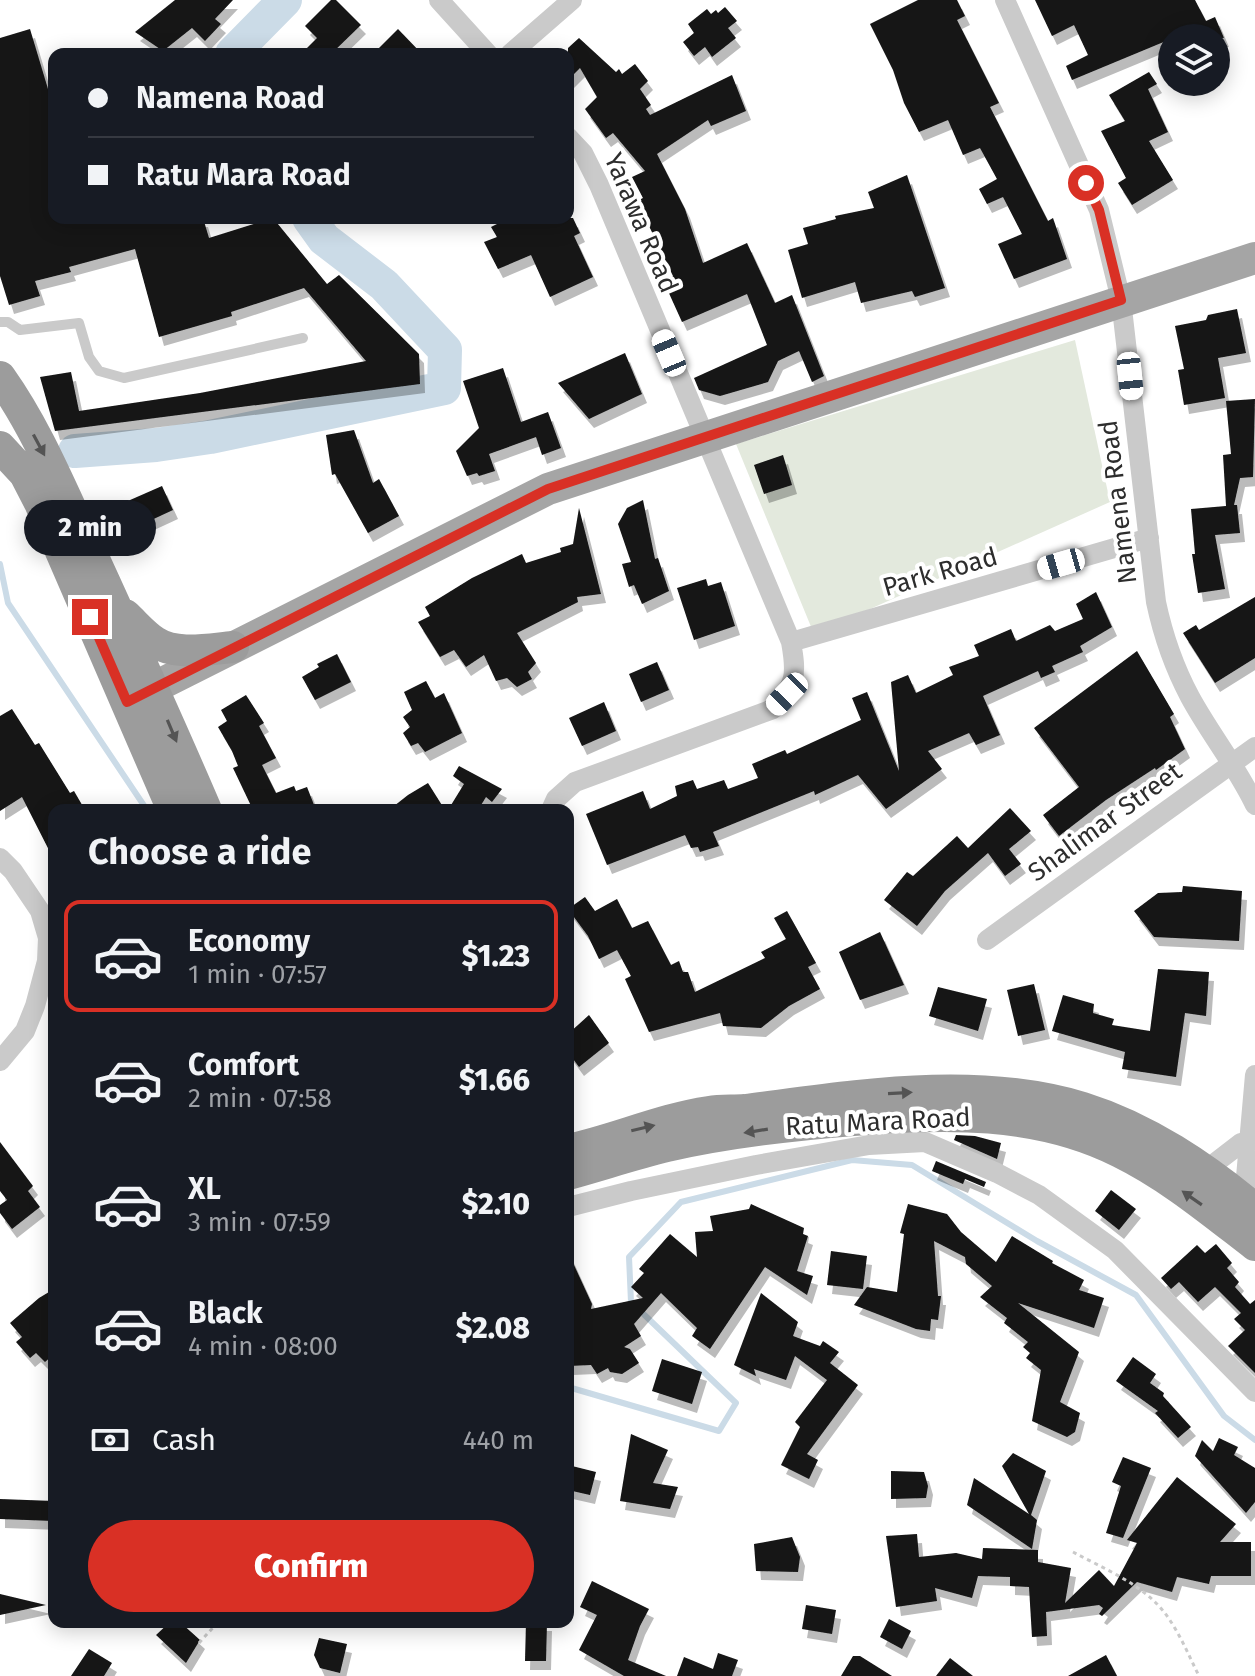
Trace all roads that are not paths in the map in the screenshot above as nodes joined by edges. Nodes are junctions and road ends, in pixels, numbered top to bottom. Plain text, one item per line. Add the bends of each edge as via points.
1 (439, 0) edge
2 (572, 0) edge
3 (1005, 0) edge
4 (483, 48) edge
5 (517, 48) edge
6 (574, 143) edge
7 (1255, 258) edge
8 (1121, 300) junction
9 (0, 322) edge
10 (303, 338) dead end
11 (0, 377) edge
12 (703, 437) junction
13 (0, 447) edge
14 (1149, 538) junction
15 (115, 604) junction
16 (791, 642) junction
17 (233, 647) junction
18 (140, 694) junction
19 (1255, 747) edge
20 (1232, 762) junction
21 (171, 804) edge
22 (203, 804) edge
23 (554, 804) edge
24 (1255, 805) edge
25 (0, 858) edge
26 (987, 940) dead end
27 (0, 1061) edge
28 (1255, 1075) edge
29 (1249, 1142) junction
30 (574, 1148) edge
31 (1206, 1170) junction
32 (574, 1172) edge
33 (574, 1205) edge
34 (1249, 1205) edge
35 (1255, 1245) edge
36 (1255, 1392) edge

1 - 4 street
2 - 5 street
3 - 8 street, Namena Road via 1099,210
6 - 12 street, Yarawa Road via 599,185
7 - 8 main road
8 - 12 main road
8 - 14 street, Namena Road
9 - 10 lane via 20,330 79,323 99,371 124,378
11 -> 15 highway via 49,464
12 - 16 street, Yarawa Road
12 - 17 main road via 548,489
13 - 18 highway via 25,474
14 - 16 street, Park Road
14 - 20 street, Namena Road via 1167,646 1189,696
15 - 17 highway via 164,647
15 - 18 highway
16 - 23 street, Yarawa Road via 797,673 773,709 575,782
17 - 18 main road
18 - 21 highway
18 -> 22 highway
19 - 20 street, Shalimar Street
20 - 24 street, Namena Road
20 - 26 street, Shalimar Street
25 - 27 street via 40,911 48,938 35,1006 25,1031
28 - 29 street
29 - 31 street
29 - 34 street
30 -> 31 highway, Ratu Mara Road via 708,1112 872,1094 981,1091 1084,1108 1139,1130
31 - 34 highway, Ratu Mara Road
35 -> 32 highway, Ratu Mara Road via 1120,1152 1003,1118 920,1115 797,1125 666,1147
33 - 36 street via 756,1165 869,1145 925,1142 1039,1195 1115,1250

